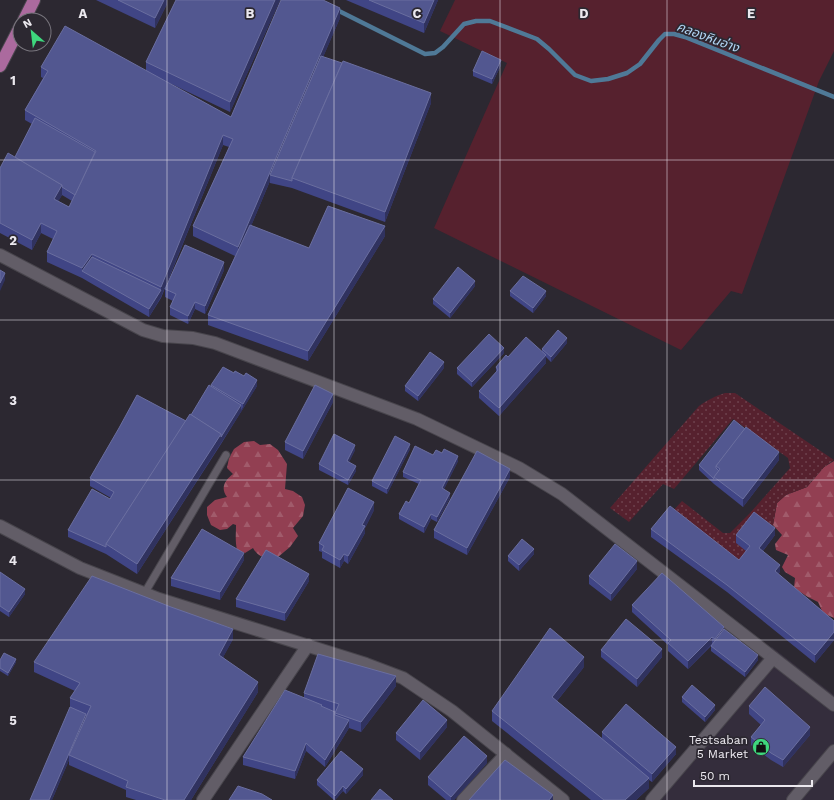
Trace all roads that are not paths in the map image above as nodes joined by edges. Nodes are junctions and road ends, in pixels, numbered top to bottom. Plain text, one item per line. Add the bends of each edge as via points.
1 (34, 0) edge
2 (28, 12) edge
3 (12, 43) edge
4 (0, 66) edge
5 (0, 255) edge
6 (226, 455) dead end
7 (0, 527) edge
8 (144, 594) junction
9 (308, 645) junction
10 (773, 658) junction
11 (834, 705) edge
12 (834, 752) edge
13 (506, 754) junction
14 (203, 800) edge
15 (463, 800) edge
16 (563, 800) edge
17 (652, 800) edge
18 (793, 800) edge

1 - 2 main road
3 - 4 main road
5 - 10 street via 144,330 163,336 193,338 215,343 417,420 519,468 562,494
6 - 8 lane
7 - 8 street via 80,568
8 - 9 street
9 - 13 street via 403,678 452,711
9 - 14 street
10 - 11 street
10 - 17 street
12 - 18 street
13 - 15 street
13 - 16 street

